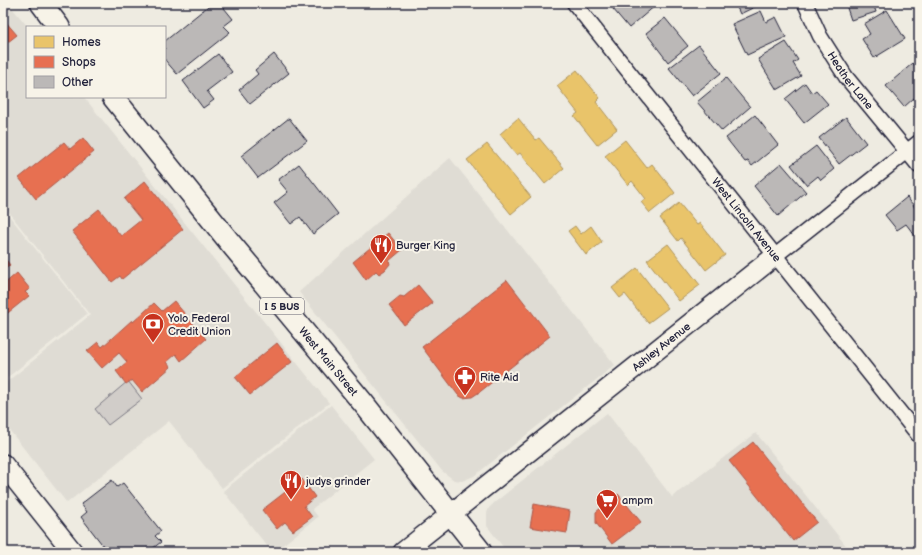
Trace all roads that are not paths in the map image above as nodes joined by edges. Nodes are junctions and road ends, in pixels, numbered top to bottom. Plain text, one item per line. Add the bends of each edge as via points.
1 (41, 3) edge
2 (574, 3) edge
3 (805, 3) edge
4 (58, 26) edge
5 (114, 98) edge
6 (919, 142) edge
7 (907, 151) junction
8 (919, 166) edge
9 (775, 256) junction
10 (919, 436) edge
11 (3, 464) edge
12 (451, 514) junction
13 (73, 552) edge
14 (403, 552) edge
15 (482, 552) edge

1 - 4 main road
2 - 9 street, West Lincoln Avenue
3 - 7 street, Heather Lane via 820,36 846,77
5 - 12 main road, West Main Street / I 5 BUS
6 - 7 street, Ashley Avenue
7 - 8 street, Heather Lane
7 - 9 street, Ashley Avenue
9 - 10 street, West Lincoln Avenue
9 - 12 street, Ashley Avenue
11 - 13 street
12 - 14 street, Ashley Avenue
12 - 15 main road, West Main Street / I 5 BUS

